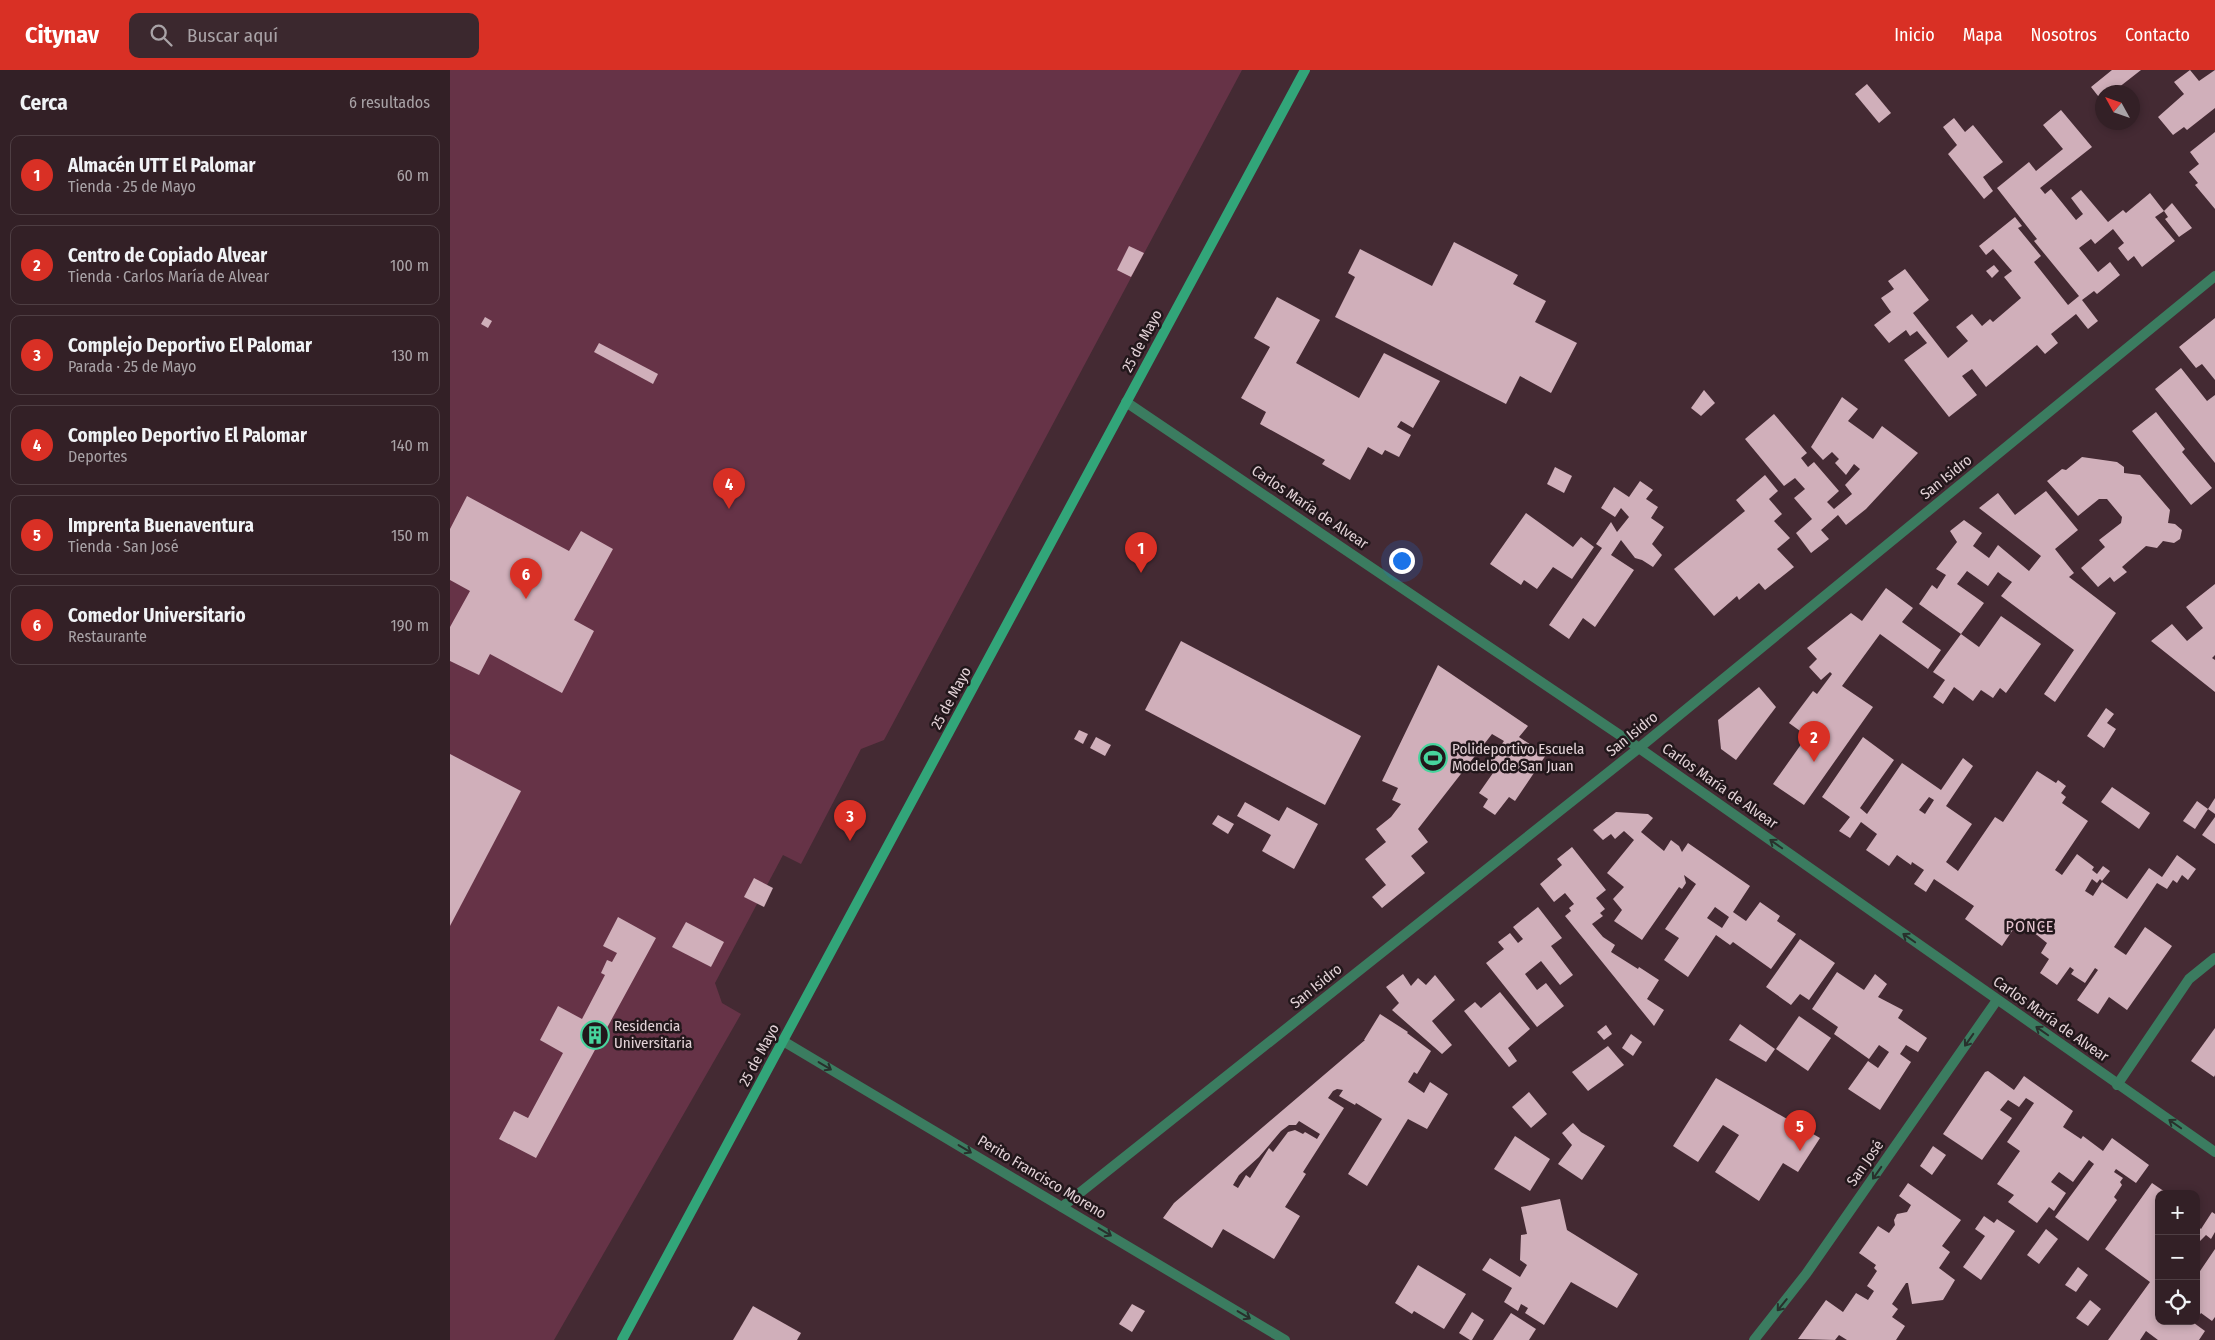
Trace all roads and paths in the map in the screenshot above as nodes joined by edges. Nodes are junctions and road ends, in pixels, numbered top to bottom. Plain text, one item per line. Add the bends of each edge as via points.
1 (1304, 70) edge
2 (2215, 276) edge
3 (1126, 402) junction
4 (1639, 748) junction
5 (2215, 958) edge
6 (1997, 1000) junction
7 (783, 1041) junction
8 (2117, 1085) junction
9 (2215, 1152) edge
10 (1062, 1207) junction
11 (622, 1340) edge
12 (1285, 1340) edge
13 (1754, 1340) edge

1 - 3 street, 25 de Mayo
2 - 4 street, San Isidro
3 - 4 street, Carlos María de Alvear
3 - 7 street, 25 de Mayo
6 -> 4 street, Carlos María de Alvear
4 - 10 street, San Isidro
5 - 8 street via 2189,979
8 -> 6 street, Carlos María de Alvear
6 -> 13 street, San José via 1806,1274
7 -> 10 street, Perito Francisco Moreno
7 - 11 street, 25 de Mayo
9 -> 8 street, Carlos María de Alvear
10 -> 12 street, Perito Francisco Moreno

